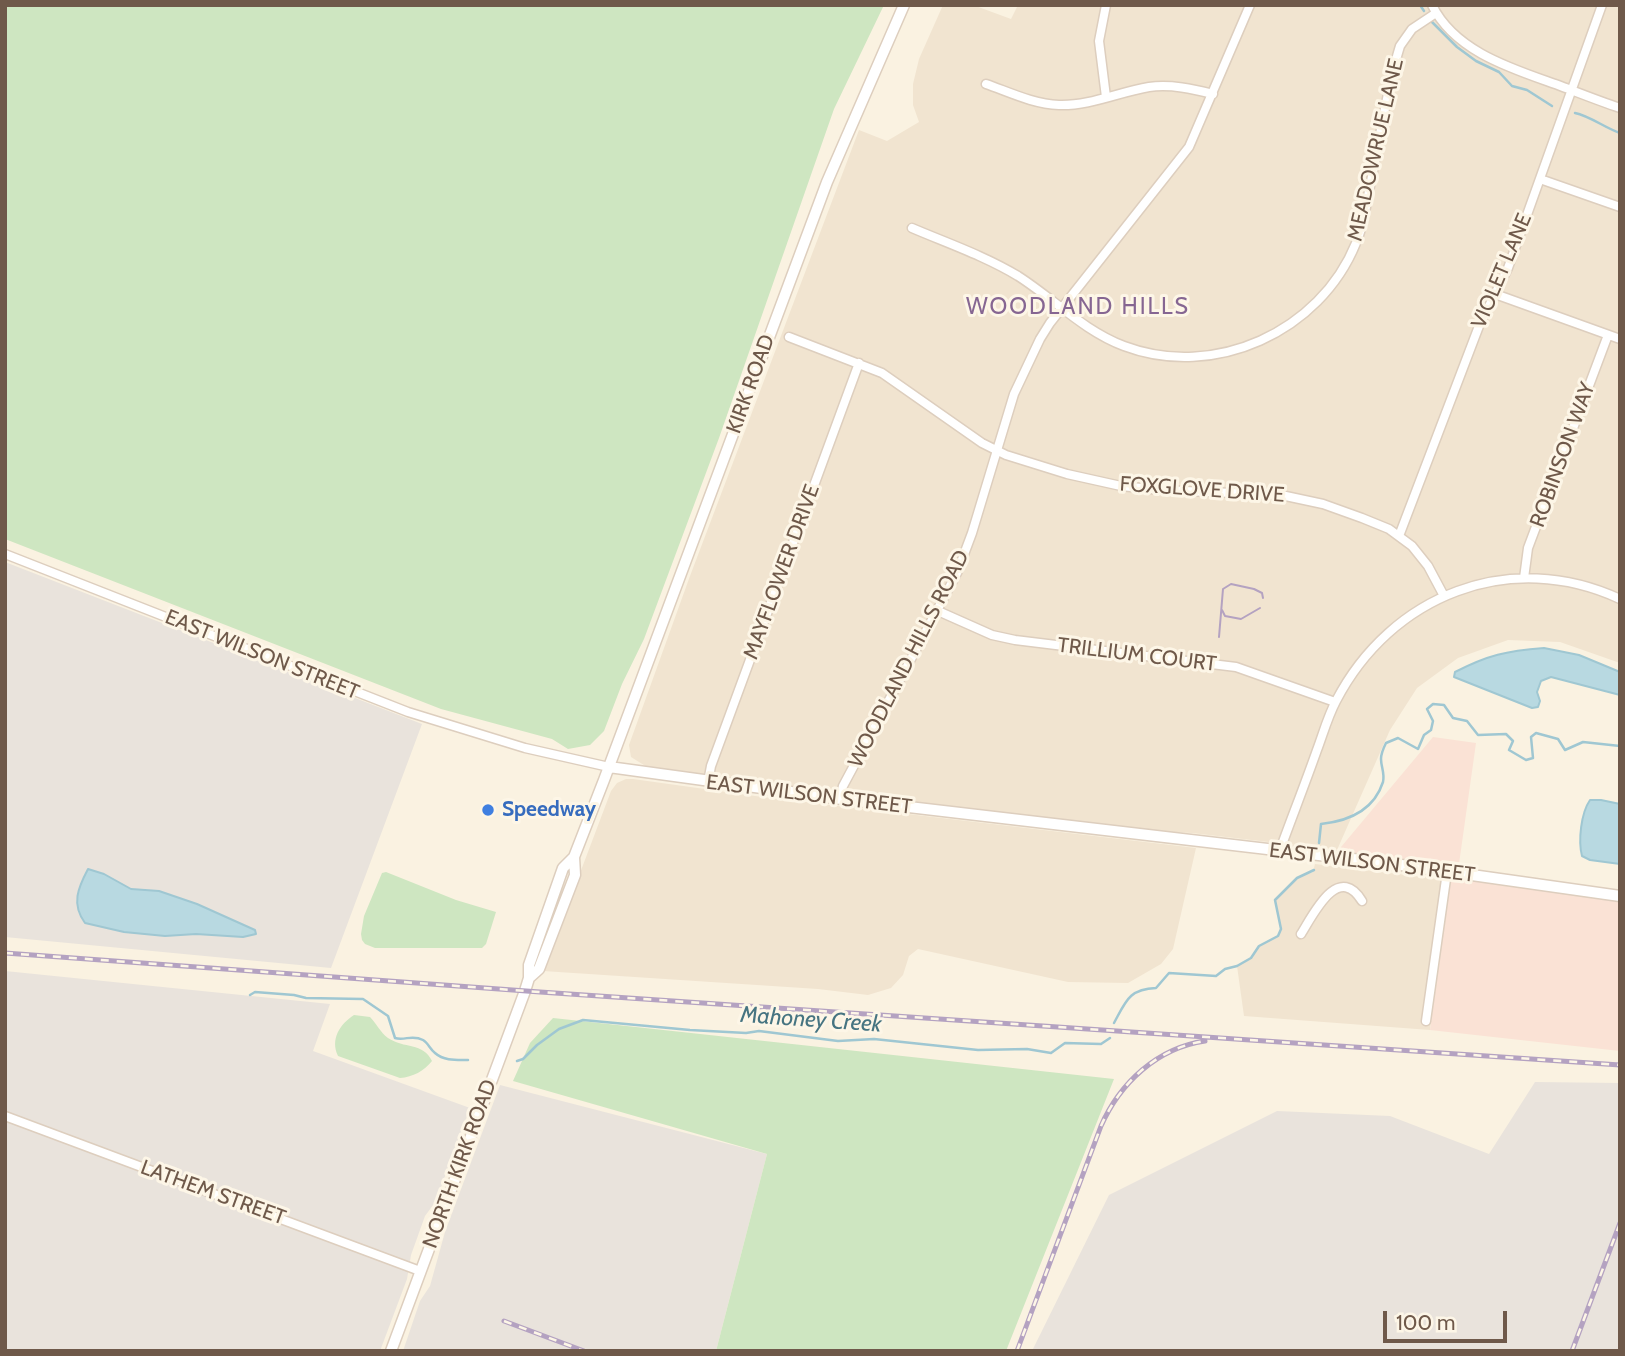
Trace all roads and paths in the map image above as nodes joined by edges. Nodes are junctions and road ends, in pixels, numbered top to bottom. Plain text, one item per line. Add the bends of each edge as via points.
1 (904, 5) edge
2 (1106, 5) edge
3 (1250, 5) edge
4 (1602, 5) edge
5 (1434, 9) edge
6 (986, 84) dead end
7 (1571, 90) junction
8 (1213, 94) junction
9 (1106, 97) junction
10 (1620, 108) edge
11 (1540, 179) junction
12 (1620, 207) edge
13 (912, 228) dead end
14 (1495, 294) junction
15 (1062, 308) junction
16 (1608, 335) junction
17 (789, 337) dead end
18 (1620, 339) edge
19 (859, 363) junction
20 (997, 452) junction
21 (1399, 536) junction
22 (5, 552) edge
23 (1524, 578) junction
24 (1444, 596) junction
25 (1620, 598) edge
26 (938, 611) junction
27 (1335, 702) junction
28 (609, 767) junction
29 (708, 782) junction
30 (840, 799) junction
31 (1280, 850) junction
32 (1447, 872) junction
33 (1620, 896) edge
34 (1362, 901) dead end
35 (1301, 934) dead end
36 (1426, 1021) dead end
37 (5, 1115) edge
38 (420, 1271) junction
39 (391, 1351) edge

1 - 28 street, KIRK ROAD via 827,182
2 - 9 street via 1099,41
3 - 8 street, WOODLAND HILLS ROAD
4 - 7 street, VIOLET LANE
5 - 7 street via 1486,56
5 - 15 street, MEADOWRUE LANE via 1400,46 1362,226 1353,249 1325,293 1297,320 1238,349 1171,356 1111,341
6 - 9 street via 1047,104 1077,104
7 - 10 street
7 - 11 street, VIOLET LANE
8 - 9 street via 1164,86
8 - 15 street, WOODLAND HILLS ROAD via 1184,155
11 - 12 street
11 - 14 street, VIOLET LANE
13 - 15 street, MEADOWRUE LANE via 1005,268
14 - 16 street
14 - 21 street, VIOLET LANE
15 - 20 street, WOODLAND HILLS ROAD via 1021,375
16 - 18 street
16 - 23 street, ROBINSON WAY via 1528,548
17 - 19 street, FOXGLOVE DRIVE
19 - 20 street, FOXGLOVE DRIVE via 882,373
19 - 29 street, MAYFLOWER DRIVE
20 - 21 street, FOXGLOVE DRIVE via 1121,486 1267,493 1308,500
20 - 26 street, WOODLAND HILLS ROAD via 966,554
21 - 24 street, FOXGLOVE DRIVE via 1423,558
22 - 28 street, EAST WILSON STREET via 408,712 514,745
23 - 24 street via 1483,583
23 - 25 street via 1584,585
24 - 27 street via 1409,616 1376,645
26 - 27 street, TRILLIUM COURT via 1015,640 1236,667
26 - 30 street, WOODLAND HILLS ROAD
27 - 31 street
28 - 29 street, EAST WILSON STREET
28 - 38 street, NORTH KIRK ROAD via 574,857 575,875 538,968 529,978
29 - 30 street, EAST WILSON STREET
30 - 31 street, EAST WILSON STREET
31 - 32 street, EAST WILSON STREET
32 - 33 street, EAST WILSON STREET
32 - 36 street
34 - 35 street via 1343,887 1335,888
37 - 38 street, LATHEM STREET
38 - 39 street, NORTH KIRK ROAD

